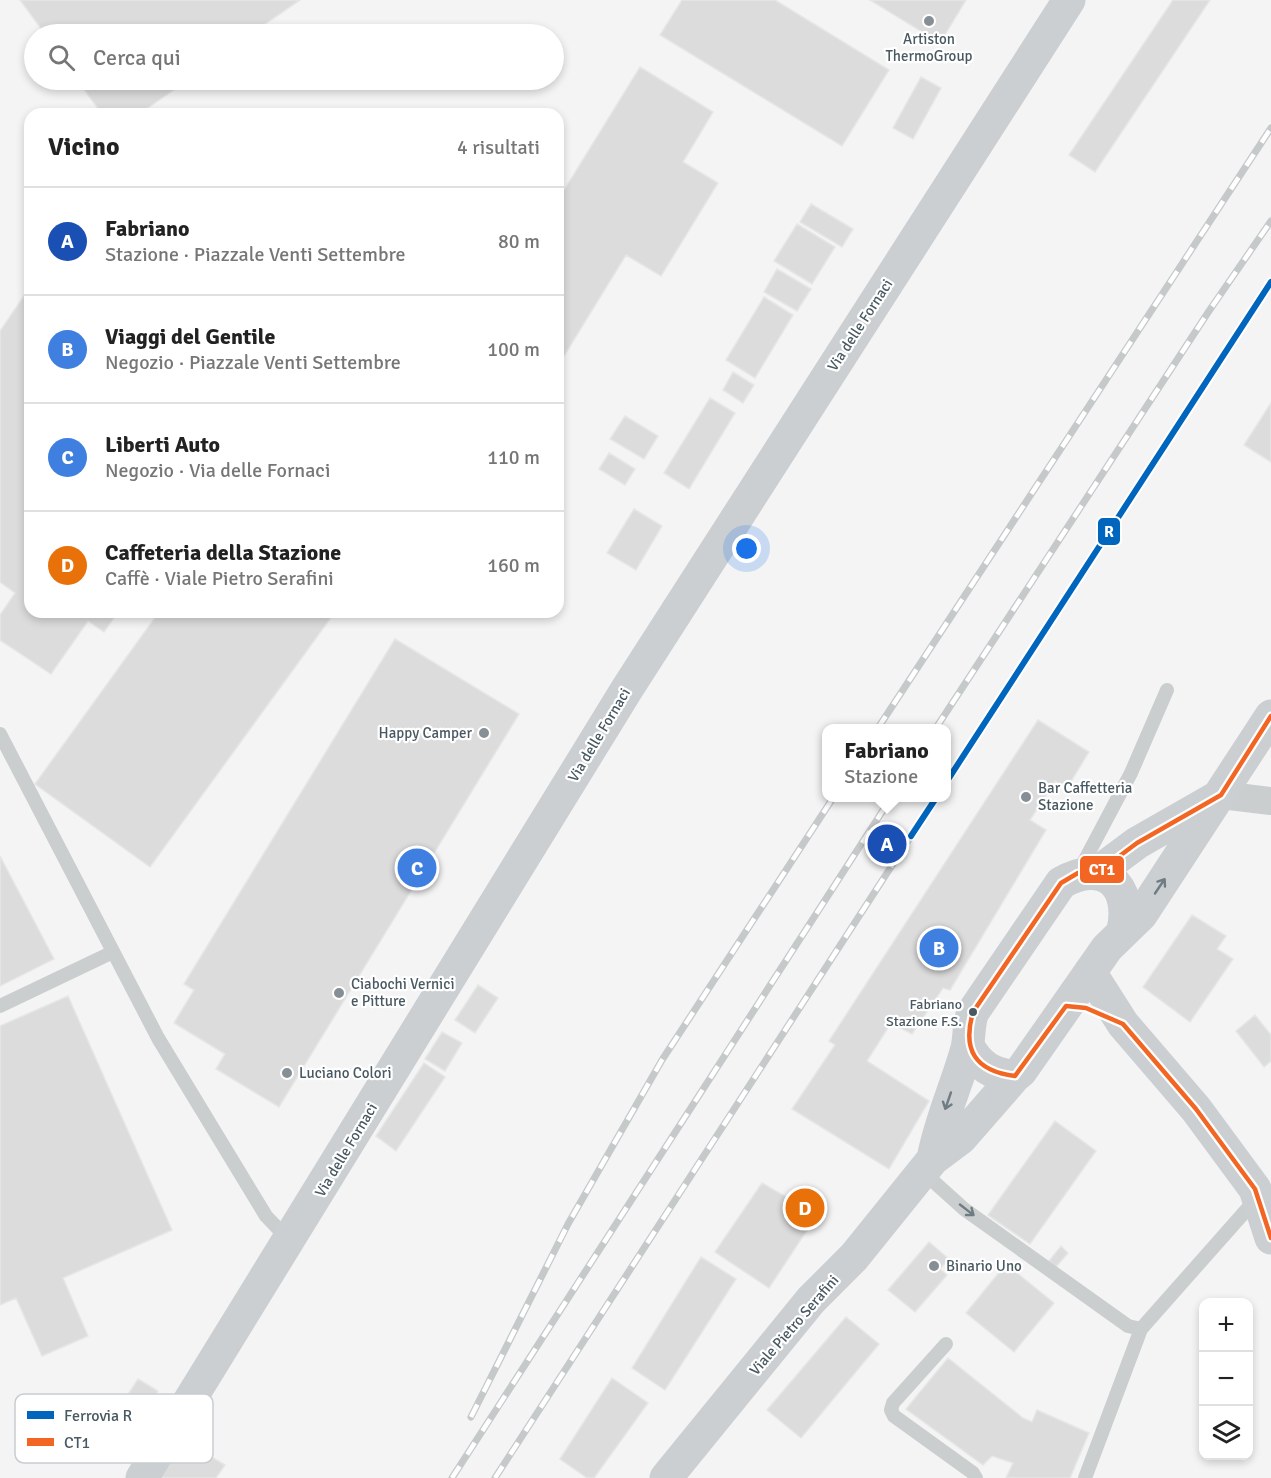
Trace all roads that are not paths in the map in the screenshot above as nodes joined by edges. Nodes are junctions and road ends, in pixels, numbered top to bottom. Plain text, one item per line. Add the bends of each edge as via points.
1 (1069, 0) edge
2 (1167, 690) dead end
3 (1271, 717) edge
4 (0, 734) edge
5 (1221, 795) junction
6 (1271, 801) edge
7 (1088, 873) junction
8 (1123, 930) junction
9 (113, 952) junction
10 (1090, 972) junction
11 (0, 1006) edge
12 (1066, 1006) junction
13 (1123, 1024) junction
14 (968, 1046) junction
15 (1015, 1076) junction
16 (928, 1165) junction
17 (1258, 1197) junction
18 (1271, 1238) edge
19 (290, 1241) junction
20 (1134, 1328) junction
21 (946, 1344) dead end
22 (194, 1394) edge
23 (151, 1463) edge
24 (142, 1478) edge
25 (666, 1478) edge
26 (976, 1478) edge
27 (1085, 1478) edge

1 - 19 street, Via delle Fornaci via 627,689
2 - 7 lane
3 - 5 street
4 - 9 lane
5 - 6 street
5 - 7 street
8 -> 5 street via 1141,915
7 - 8 street via 1109,878 1122,897 1126,916
7 - 14 street via 1061,883 984,994 968,1025
8 - 10 street
9 - 11 lane
9 - 19 lane via 158,1038 266,1216
10 - 12 street
10 - 13 street
12 - 13 street via 1086,1008
12 - 15 street
13 - 17 street via 1196,1109
14 - 15 street via 987,1070
14 -> 16 street
15 - 16 street via 961,1138
16 -> 20 lane via 964,1209
16 - 25 street, Viale Pietro Serafini via 854,1257 811,1300
17 - 18 street
17 - 20 lane
19 - 22 street, Via delle Fornaci
20 - 27 lane
21 - 26 lane via 891,1410
23 - 24 street, Via delle Fornaci

